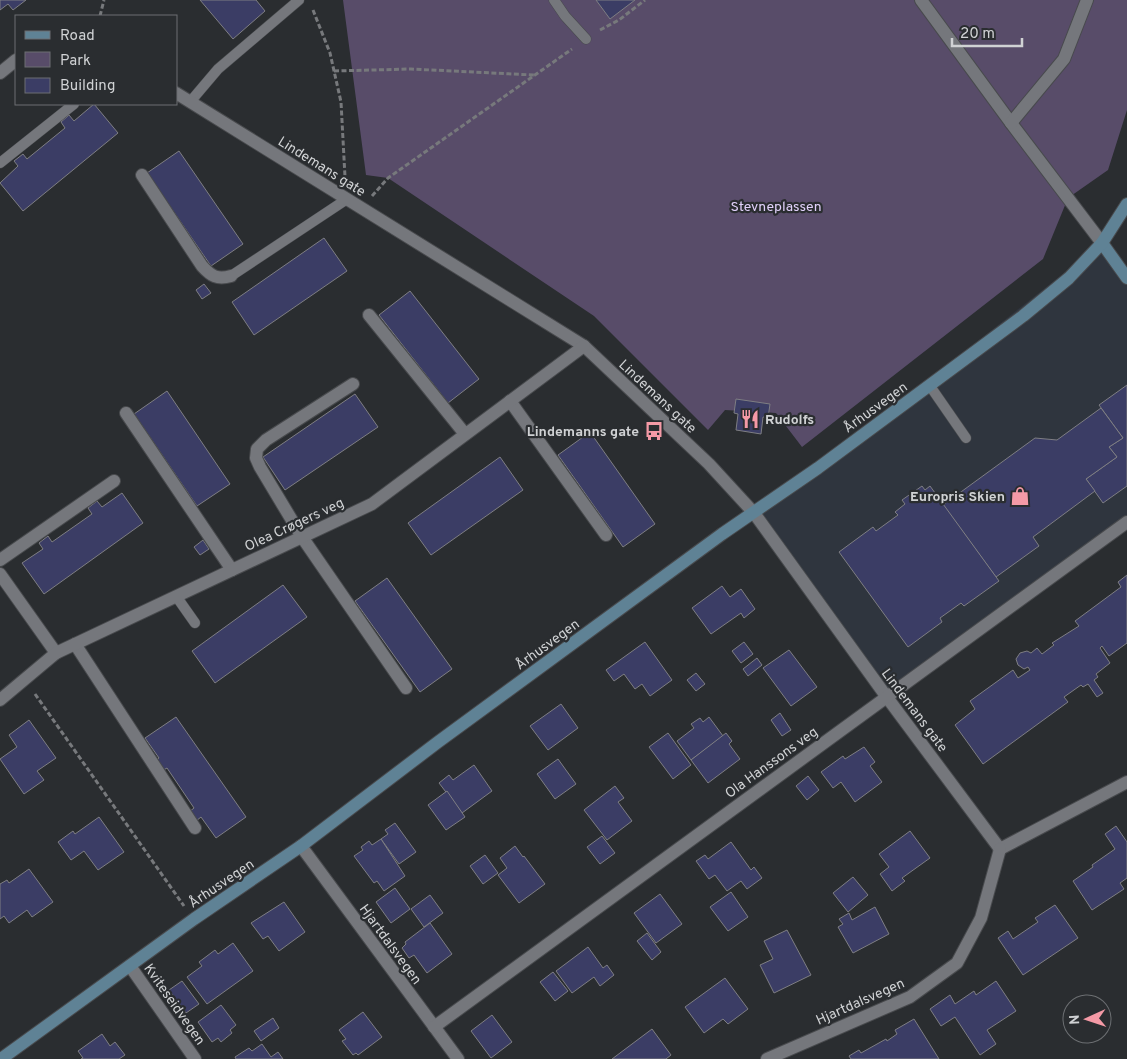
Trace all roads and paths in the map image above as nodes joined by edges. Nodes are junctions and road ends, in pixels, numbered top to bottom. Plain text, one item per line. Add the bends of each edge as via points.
1 (104, 0) edge
2 (299, 0) edge
3 (554, 0) edge
4 (645, 0) edge
5 (921, 0) edge
6 (1087, 0) edge
7 (312, 9) dead end
8 (100, 15) edge
9 (586, 39) junction
10 (15, 61) edge
11 (334, 71) junction
12 (0, 73) edge
13 (535, 75) junction
14 (178, 94) edge
15 (190, 102) junction
16 (73, 105) edge
17 (1011, 123) junction
18 (0, 163) edge
19 (142, 175) dead end
20 (347, 199) junction
21 (1127, 204) edge
22 (361, 208) junction
23 (1102, 243) junction
24 (231, 276) joint
25 (1127, 278) edge
26 (369, 315) dead end
27 (584, 346) junction
28 (353, 384) dead end
29 (930, 386) junction
30 (510, 401) junction
31 (126, 413) dead end
32 (465, 434) junction
33 (966, 438) dead end
34 (114, 481) dead end
35 (754, 513) junction
36 (1127, 522) edge
37 (606, 535) dead end
38 (302, 537) junction
39 (0, 560) edge
40 (232, 570) junction
41 (0, 574) edge
42 (176, 596) junction
43 (195, 623) dead end
44 (75, 644) junction
45 (56, 653) junction
46 (25, 679) junction
47 (406, 688) dead end
48 (886, 696) junction
49 (0, 700) edge
50 (1127, 782) edge
51 (195, 828) dead end
52 (301, 846) junction
53 (1000, 849) junction
54 (194, 919) junction
55 (130, 966) junction
56 (434, 1027) junction
57 (1, 1059) edge
58 (195, 1059) edge
59 (458, 1059) edge
60 (767, 1059) edge

1 - 8 path
2 - 15 lane via 218,69
3 - 9 lane
4 - 9 path
5 - 17 street
6 - 17 street via 1064,59
7 - 11 path
9 - 13 path
10 - 12 street
11 - 13 path via 411,69
11 - 20 path via 341,102
13 - 22 path via 388,178
14 - 15 street, Lindemans gate
15 - 20 street, Lindemans gate
16 - 18 lane
17 - 23 street
19 - 24 street via 202,266 212,276 221,279
20 - 22 street, Lindemans gate
20 - 24 lane
21 - 23 street, Århusvegen
22 - 27 street, Lindemans gate
23 - 25 street
23 - 29 street, Århusvegen via 1069,278 1031,310
26 - 32 street
27 - 30 street, Olea Crøgers veg
27 - 35 street, Lindemans gate via 709,464
28 - 38 street via 257,449 260,467
29 - 33 lane
29 - 35 street, Århusvegen
30 - 32 street, Olea Crøgers veg
30 - 37 street
31 - 40 street
32 - 38 street, Olea Crøgers veg via 372,504
34 - 39 street
35 - 48 street, Lindemans gate
35 - 52 street, Århusvegen via 454,730
36 - 48 street, Ola Hanssons veg
38 - 40 street, Olea Crøgers veg
38 - 47 street
40 - 42 street, Olea Crøgers veg
41 - 45 street
42 - 43 lane
42 - 44 street, Olea Crøgers veg
44 - 45 street, Olea Crøgers veg
44 - 51 street
45 - 46 street, Olea Crøgers veg
46 - 49 street, Olea Crøgers veg
46 - 54 path
48 - 53 street, Lindemans gate
48 - 56 street, Ola Hanssons veg
50 - 53 street
52 - 54 street, Århusvegen
52 - 56 street, Hjartdalsvegen
53 - 60 street, Hjartdalsvegen via 981,918 957,962 910,997
54 - 55 street, Århusvegen
55 - 57 street, Århusvegen
55 - 58 street, Kviteseidvegen
56 - 59 street, Hjartdalsvegen

